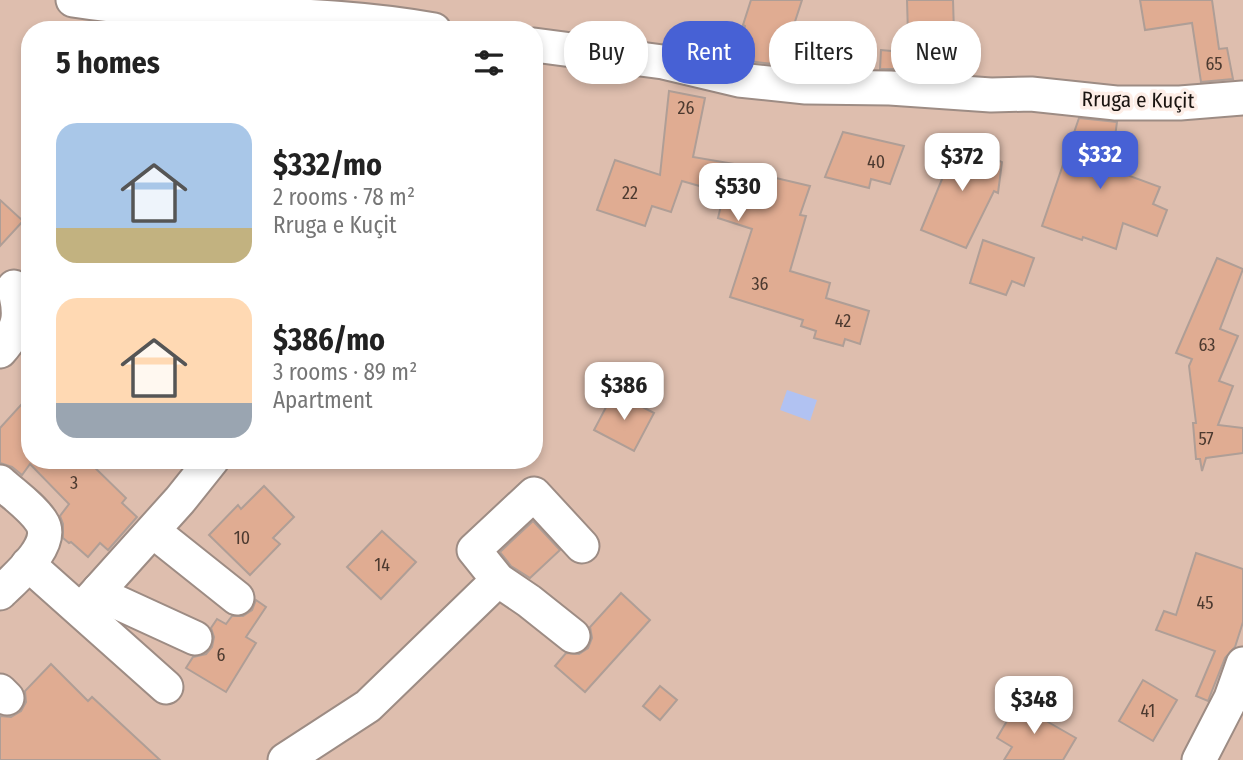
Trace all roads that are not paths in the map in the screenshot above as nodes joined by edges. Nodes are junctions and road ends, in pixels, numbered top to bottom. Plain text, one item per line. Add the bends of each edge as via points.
1 (73, 0) edge
2 (384, 11) edge
3 (410, 21) edge
4 (543, 46) edge
5 (1243, 98) edge
6 (14, 287) dead end
7 (0, 351) edge
8 (205, 469) edge
9 (0, 482) edge
10 (153, 531) junction
11 (582, 546) dead end
12 (28, 564) junction
13 (498, 580) junction
14 (0, 593) edge
15 (237, 598) dead end
16 (90, 600) junction
17 (573, 636) dead end
18 (195, 638) dead end
19 (1243, 664) edge
20 (166, 687) dead end
21 (285, 760) edge
22 (1199, 760) edge

1 - 2 street via 146,10
2 - 3 street
4 - 5 street, Rruga e Kuçit via 806,87 1031,94 1116,103
6 - 7 street via 19,321
8 - 10 street
9 - 12 street via 41,521 46,532
10 - 15 street via 218,568
10 - 16 street
11 - 13 street via 534,494 474,550
12 - 14 street
12 - 16 street
13 - 17 street
13 - 21 street via 368,706
16 - 18 street via 110,599
16 - 20 street
19 - 22 street

